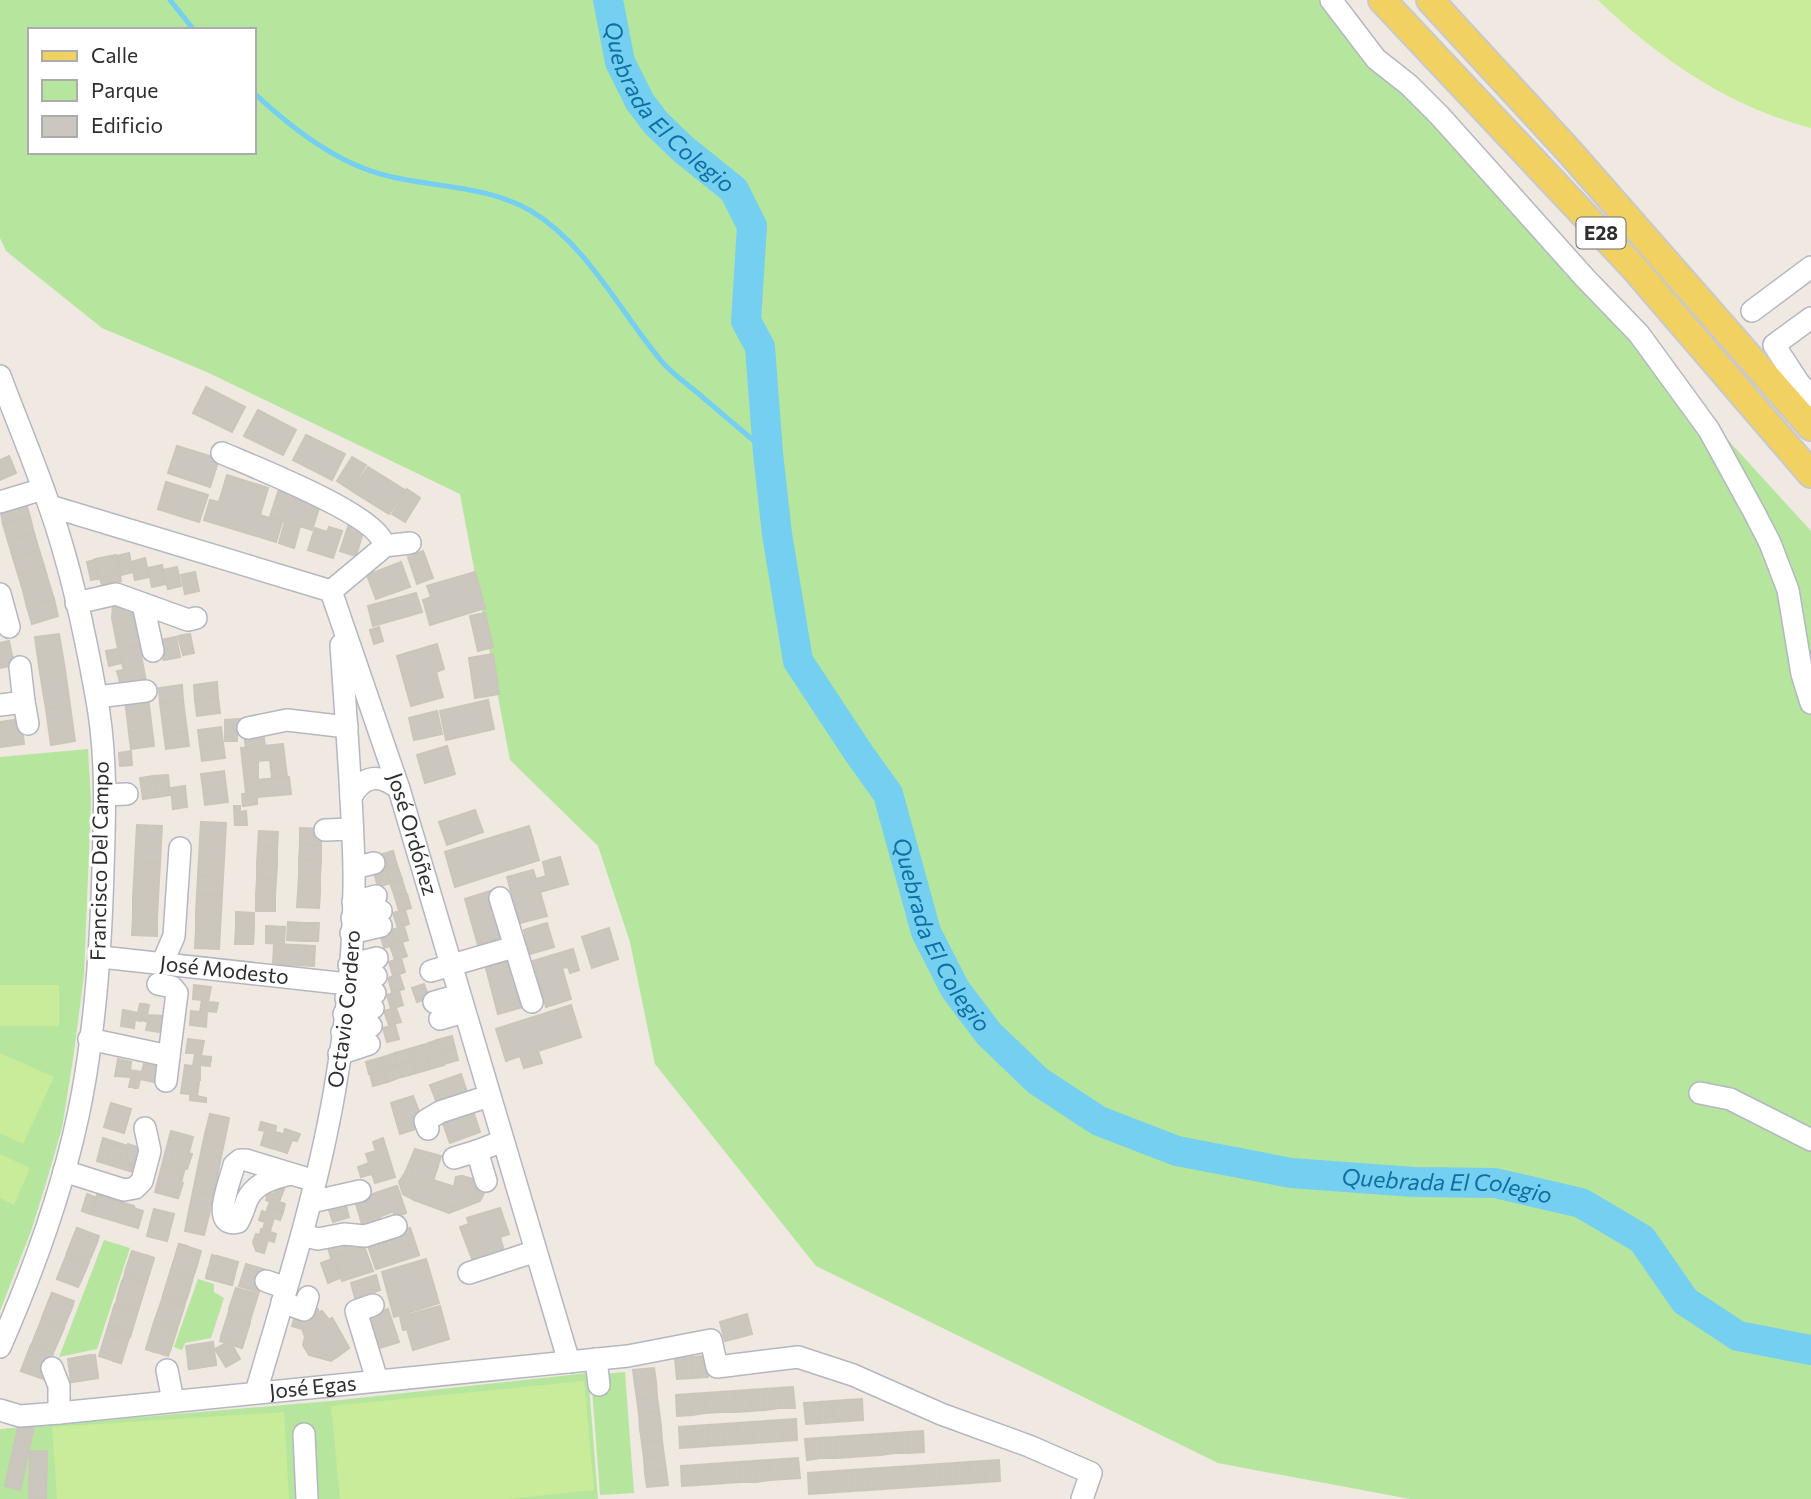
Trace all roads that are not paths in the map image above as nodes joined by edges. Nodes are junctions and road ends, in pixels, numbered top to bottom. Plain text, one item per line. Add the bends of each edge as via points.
1 (1331, 0) edge
2 (1382, 0) edge
3 (1430, 0) edge
4 (1811, 267) edge
5 (1752, 311) dead end
6 (1811, 318) edge
7 (0, 376) edge
8 (1811, 396) edge
9 (1811, 427) edge
10 (222, 453) dead end
11 (1811, 474) edge
12 (0, 489) edge
13 (44, 490) junction
14 (0, 502) edge
15 (410, 543) dead end
16 (384, 546) junction
17 (331, 591) junction
18 (0, 594) edge
19 (76, 603) junction
20 (143, 604) junction
21 (339, 615) junction
22 (197, 618) dead end
23 (9, 627) dead end
24 (153, 651) dead end
25 (20, 667) dead end
26 (146, 691) dead end
27 (97, 697) junction
28 (24, 702) junction
29 (1811, 703) edge
30 (0, 705) edge
31 (28, 724) dead end
32 (248, 727) dead end
33 (347, 727) junction
34 (399, 789) junction
35 (127, 794) dead end
36 (105, 796) junction
37 (351, 797) junction
38 (352, 829) junction
39 (325, 830) dead end
40 (180, 848) dead end
41 (500, 898) dead end
42 (514, 947) junction
43 (362, 955) junction
44 (101, 957) junction
45 (160, 974) junction
46 (446, 992) junction
47 (532, 1002) dead end
48 (89, 1039) junction
49 (169, 1056) junction
50 (166, 1081) dead end
51 (1700, 1093) dead end
52 (489, 1096) junction
53 (145, 1128) dead end
54 (428, 1129) dead end
55 (501, 1137) junction
56 (1811, 1140) edge
57 (64, 1171) junction
58 (514, 1179) junction
59 (306, 1186) junction
60 (359, 1188) dead end
61 (396, 1226) dead end
62 (302, 1235) junction
63 (536, 1251) junction
64 (469, 1273) dead end
65 (266, 1281) dead end
66 (308, 1297) dead end
67 (277, 1301) junction
68 (373, 1305) dead end
69 (0, 1347) edge
70 (596, 1359) junction
71 (569, 1362) junction
72 (52, 1368) dead end
73 (167, 1370) dead end
74 (377, 1380) junction
75 (599, 1385) dead end
76 (256, 1392) junction
77 (173, 1401) junction
78 (0, 1410) edge
79 (59, 1413) junction
80 (304, 1434) dead end
81 (307, 1499) edge
82 (1082, 1499) edge

1 - 29 street via 1376,59 1440,116 1639,334 1709,430 1754,512 1788,590
2 - 11 main road, E28 via 1634,268
3 - 9 main road, E28
4 - 5 street
6 - 8 street via 1774,345
7 - 13 street, Francisco Del Campo
10 - 16 street via 325,499 371,526
12 - 13 street
13 - 14 street
13 - 17 street
13 - 19 street, Francisco Del Campo
15 - 16 street
16 - 17 street
17 - 21 street, José Ordóñez
18 - 23 street
19 - 20 street via 116,594
19 - 27 street, Francisco Del Campo
20 - 22 street via 188,620
20 - 24 street
21 - 33 street, Octavio Cordero
21 - 34 street, José Ordóñez
25 - 28 street
26 - 27 street
27 - 36 street, Francisco Del Campo
28 - 30 street
28 - 31 street
32 - 33 street via 287,720
33 - 37 street, Octavio Cordero
34 - 37 street via 380,778 364,781
34 - 46 street, José Ordóñez
35 - 36 street
36 - 44 street, Francisco Del Campo
37 - 38 street, Octavio Cordero
38 - 39 street
38 - 43 street, Octavio Cordero
40 - 45 street via 174,936
41 - 42 street
42 - 46 street
42 - 47 street
43 - 45 street, José Modesto
43 - 59 street, Octavio Cordero via 344,1090
44 - 45 street, José Modesto
44 - 48 street, Francisco Del Campo
45 - 49 street via 177,993
46 - 52 street, José Ordóñez
48 - 49 street
48 - 57 street, Francisco Del Campo via 82,1096
49 - 50 street
51 - 56 street via 1730,1099
52 - 54 street via 440,1112 425,1121
52 - 55 street, José Ordóñez
53 - 57 street via 150,1151 142,1181 135,1188 124,1189
55 - 58 street, José Ordóñez
55 - 58 street via 466,1151 491,1191
57 - 69 street, Francisco Del Campo
58 - 63 street, José Ordóñez
59 - 60 street via 333,1193
59 - 62 street, Octavio Cordero
61 - 62 street via 365,1236 318,1239
62 - 67 street, Octavio Cordero
63 - 64 street
63 - 71 street, José Ordóñez
65 - 67 street
66 - 67 street via 304,1310
67 - 76 street, Octavio Cordero
68 - 74 street via 356,1311
70 - 71 street, José Egas
70 - 75 street
70 - 82 street, José Egas via 711,1340 717,1367 798,1357 853,1375 1091,1473
71 - 74 street, José Egas
72 - 79 street via 59,1386
73 - 77 street
74 - 76 street, José Egas
76 - 77 street, José Egas
77 - 79 street, José Egas
78 - 79 street, José Egas via 20,1416
80 - 81 street

